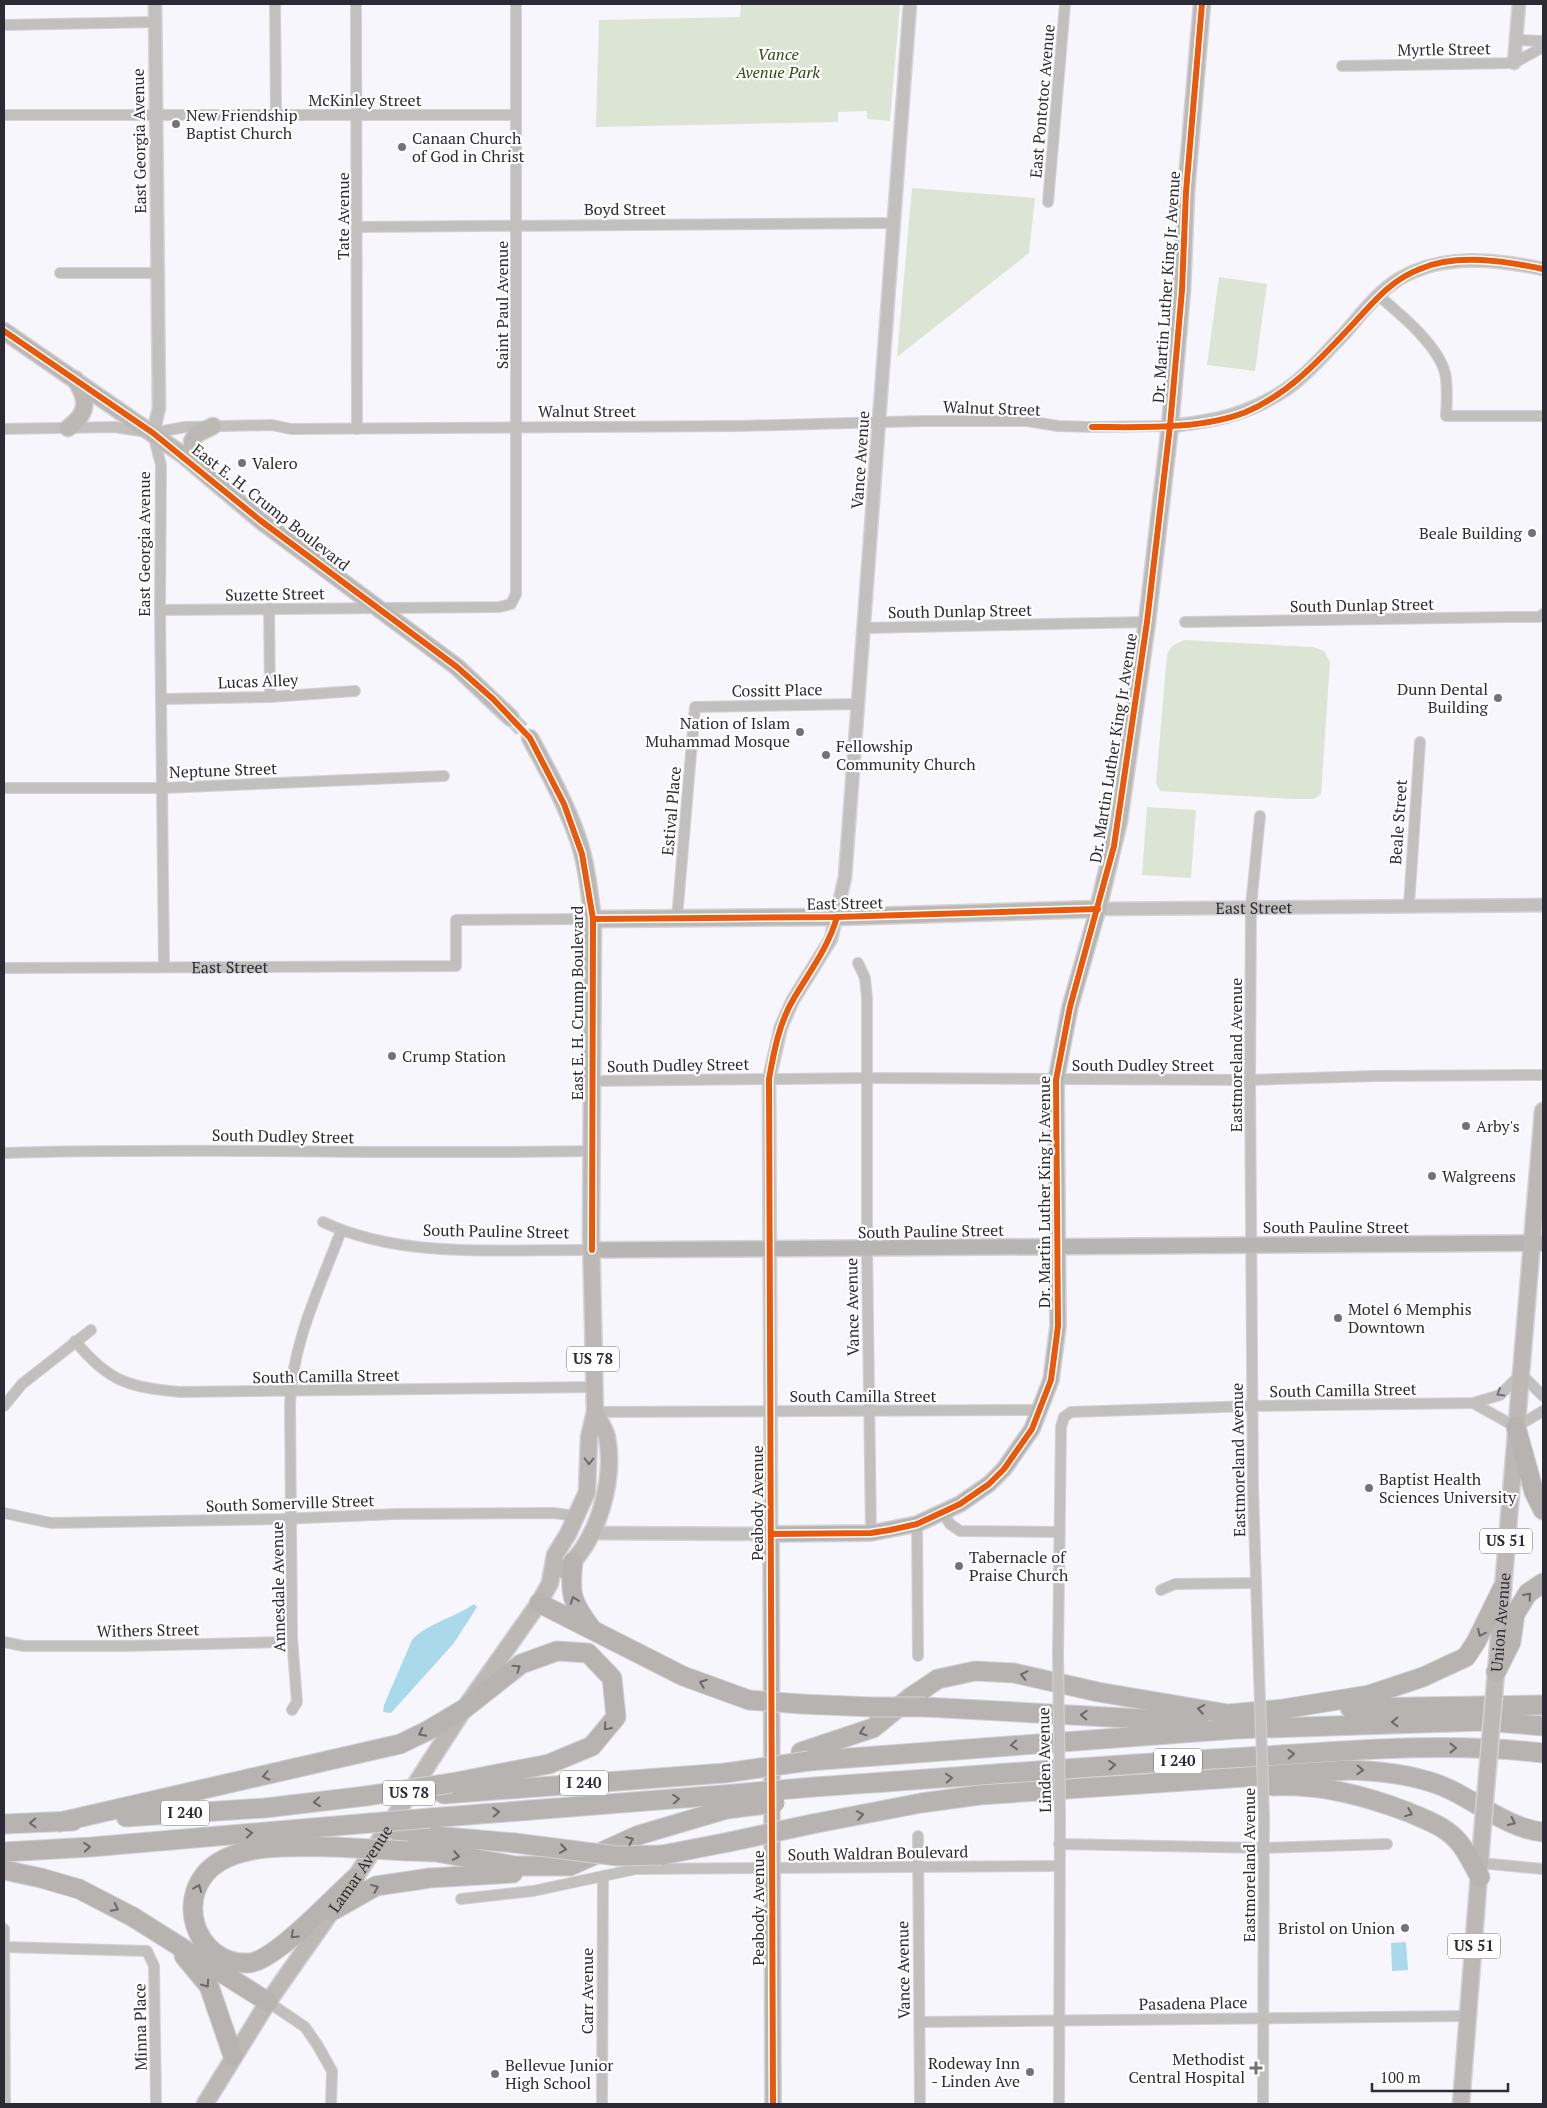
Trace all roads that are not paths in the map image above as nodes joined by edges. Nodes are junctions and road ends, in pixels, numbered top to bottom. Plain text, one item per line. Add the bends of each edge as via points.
1 (155, 4) edge
2 (275, 4) edge
3 (356, 4) edge
4 (516, 4) edge
5 (910, 4) edge
6 (1065, 4) edge
7 (1202, 4) edge
8 (1519, 4) edge
9 (155, 22) junction
10 (4, 25) edge
11 (1517, 40) junction
12 (1543, 41) edge
13 (1543, 47) edge
14 (1514, 63) junction
15 (1342, 66) dead end
16 (154, 113) junction
17 (276, 114) junction
18 (4, 115) edge
19 (358, 115) junction
20 (516, 115) junction
21 (1048, 202) dead end
22 (893, 223) junction
23 (517, 226) junction
24 (358, 227) junction
25 (1543, 269) edge
26 (157, 272) junction
27 (60, 273) dead end
28 (1380, 296) junction
29 (4, 331) edge
30 (75, 379) junction
31 (1543, 416) edge
32 (880, 422) junction
33 (213, 426) junction
34 (518, 426) junction
35 (1170, 426) junction
36 (68, 428) junction
37 (357, 428) junction
38 (4, 429) edge
39 (153, 433) junction
40 (199, 468) junction
41 (511, 604) joint
42 (269, 608) junction
43 (379, 608) junction
44 (160, 610) junction
45 (1542, 617) edge
46 (1147, 622) junction
47 (1185, 622) dead end
48 (864, 628) junction
49 (355, 692) dead end
50 (270, 697) junction
51 (163, 699) junction
52 (859, 704) junction
53 (695, 707) joint
54 (512, 718) tunnel mouth
55 (530, 738) tunnel mouth
56 (1420, 742) dead end
57 (444, 776) dead end
58 (4, 788) edge
59 (163, 788) junction
60 (1260, 816) dead end
61 (1409, 905) junction
62 (1543, 905) edge
63 (1251, 906) junction
64 (1098, 909) junction
65 (836, 917) junction
66 (677, 918) junction
67 (593, 919) junction
68 (858, 963) dead end
69 (164, 967) junction
70 (4, 968) edge
71 (1543, 1075) edge
72 (867, 1078) junction
73 (769, 1079) junction
74 (1056, 1080) junction
75 (1250, 1080) junction
76 (592, 1082) junction
77 (1543, 1111) edge
78 (591, 1151) junction
79 (4, 1153) edge
80 (323, 1222) dead end
81 (341, 1231) junction
82 (1538, 1243) edge
83 (1253, 1245) junction
84 (1057, 1247) junction
85 (867, 1249) junction
86 (592, 1250) junction
87 (769, 1250) junction
88 (91, 1330) dead end
89 (75, 1341) junction
90 (1520, 1374) junction
91 (594, 1387) junction
92 (290, 1392) junction
93 (1543, 1396) edge
94 (1473, 1403) junction
95 (4, 1406) edge
96 (1252, 1406) junction
97 (1040, 1410) junction
98 (771, 1411) junction
99 (870, 1411) junction
100 (1543, 1411) edge
101 (595, 1412) junction
102 (1064, 1417) joint
103 (1516, 1427) junction
104 (1543, 1510) edge
105 (4, 1513) edge
106 (943, 1513) junction
107 (577, 1516) junction
108 (293, 1518) junction
109 (917, 1524) junction
110 (1059, 1532) junction
111 (591, 1533) junction
112 (872, 1533) junction
113 (771, 1534) junction
114 (573, 1562) junction
115 (550, 1583) junction
116 (1255, 1583) junction
117 (1543, 1583) edge
118 (1502, 1589) junction
119 (1160, 1590) dead end
120 (539, 1603) junction
121 (595, 1633) junction
122 (292, 1638) junction
123 (4, 1642) edge
124 (918, 1656) dead end
125 (1496, 1672) junction
126 (1543, 1705) edge
127 (464, 1709) junction
128 (1284, 1709) junction
129 (292, 1710) dead end
130 (1543, 1726) edge
131 (1237, 1728) junction
132 (1543, 1753) edge
133 (805, 1757) junction
134 (1119, 1786) junction
135 (448, 1788) junction
136 (725, 1802) junction
137 (60, 1822) junction
138 (4, 1824) edge
139 (427, 1826) junction
140 (1543, 1832) edge
141 (918, 1836) dead end
142 (1059, 1844) junction
143 (1387, 1844) dead end
144 (1264, 1848) junction
145 (4, 1852) edge
146 (570, 1866) junction
147 (918, 1866) junction
148 (1059, 1866) junction
149 (772, 1869) junction
150 (1543, 1869) edge
151 (4, 1870) edge
152 (1480, 1870) junction
153 (603, 1877) junction
154 (355, 1878) junction
155 (461, 1899) dead end
156 (332, 1911) junction
157 (4, 1929) edge
158 (176, 1946) junction
159 (4, 1947) edge
160 (268, 2002) junction
161 (1467, 2016) junction
162 (1264, 2017) junction
163 (1058, 2020) junction
164 (920, 2022) junction
165 (233, 2056) junction
166 (5, 2104) edge
167 (156, 2104) edge
168 (205, 2104) edge
169 (331, 2104) edge
170 (602, 2104) edge
171 (773, 2104) edge
172 (920, 2104) edge
173 (1059, 2104) edge
174 (1263, 2104) edge
175 (1461, 2104) edge

1 - 9 street, East Georgia Avenue
2 - 17 street
3 - 19 street, Tate Avenue
4 - 20 street, Saint Paul Avenue
5 - 22 street, Vance Avenue
6 - 21 street, East Pontotoc Avenue
7 - 35 main road, Dr. Martin Luther King Jr Avenue
8 - 11 street
9 - 10 street
9 - 16 street, East Georgia Avenue
11 - 12 street
11 - 14 street
13 - 14 street, Myrtle Street
14 - 15 street, Myrtle Street
16 - 17 street, McKinley Street
16 - 18 street, McKinley Street
16 - 26 street, East Georgia Avenue
17 - 19 street, McKinley Street
19 - 20 street, McKinley Street
19 - 24 street, Tate Avenue
20 - 23 street, Saint Paul Avenue
22 - 23 street, Boyd Street
22 - 32 street, Vance Avenue
23 - 24 street, Boyd Street
23 - 34 street, Saint Paul Avenue
24 - 37 street, Tate Avenue
25 - 28 street via 1500,262 1440,262 1398,280
26 - 27 street
26 - 39 street, East Georgia Avenue via 159,408
28 - 31 street via 1434,350 1447,387 1446,416
28 - 35 street via 1311,369 1289,387 1245,412
29 - 30 main road, East E. H. Crump Boulevard
30 - 36 main road via 85,405 79,421
30 - 39 main road, East E. H. Crump Boulevard
32 - 34 street, Walnut Street
32 - 35 street, Walnut Street via 1027,421 1065,426
32 - 48 street, Vance Avenue
33 - 37 street, Walnut Street
33 - 39 street, Walnut Street
33 - 40 main road via 192,441 194,459
34 - 37 street, Walnut Street
34 - 41 street, Saint Paul Avenue via 516,594
35 - 46 main road, Dr. Martin Luther King Jr Avenue
36 - 38 street, Walnut Street
36 - 39 street, Walnut Street via 114,427
39 - 40 main road, East E. H. Crump Boulevard
39 - 44 street, East Georgia Avenue via 161,465
40 - 43 main road, East E. H. Crump Boulevard via 261,521
41 - 43 street, Suzette Street via 499,607
42 - 43 street, Suzette Street
42 - 44 street, Suzette Street
42 - 50 street
43 - 54 main road, East E. H. Crump Boulevard via 457,667
44 - 51 street, East Georgia Avenue
45 - 47 street, South Dunlap Street
46 - 48 street, South Dunlap Street
46 - 64 main road, Dr. Martin Luther King Jr Avenue via 1119,821
48 - 52 street, Vance Avenue
49 - 50 street, Lucas Alley
50 - 51 street, Lucas Alley
51 - 59 street, East Georgia Avenue
52 - 53 street, Cossitt Place
52 - 65 street, Vance Avenue via 845,877
53 - 66 street, Estival Place
55 - 67 main road, East E. H. Crump Boulevard / US 78 via 578,840
56 - 61 street, Beale Street
57 - 59 street, Neptune Street
58 - 59 street, Neptune Street
59 - 69 street, East Georgia Avenue
60 - 63 street, Eastmoreland Avenue
61 - 62 street, East Street
61 - 63 street, East Street
63 - 64 street, East Street
63 - 75 street, Eastmoreland Avenue
64 - 65 main road, East Street
64 - 74 main road, Dr. Martin Luther King Jr Avenue via 1070,1007
65 - 66 main road, East Street
65 - 73 street, Peabody Avenue via 831,939 793,1000 781,1027
66 - 67 main road, East Street
67 - 69 street, East Street via 456,920 456,966
67 - 76 main road, East E. H. Crump Boulevard / US 78
68 - 72 street, Vance Avenue via 867,987
69 - 70 street, East Street
71 - 75 street, South Dudley Street
72 - 73 street, South Dudley Street
72 - 74 street, South Dudley Street
72 - 85 street, Vance Avenue
73 - 76 street, South Dudley Street
73 - 87 street, Peabody Avenue
74 - 75 street, South Dudley Street
74 - 84 main road, Dr. Martin Luther King Jr Avenue
75 - 83 street, Eastmoreland Avenue
76 - 78 main road, East E. H. Crump Boulevard / US 78
77 - 82 main road, Union Avenue / US 51
78 - 79 street, South Dudley Street via 117,1150
78 - 86 main road, East E. H. Crump Boulevard / US 78
80 - 81 street, South Pauline Street
81 - 86 street, South Pauline Street via 404,1247
81 - 92 street, Annesdale Avenue via 299,1343
82 - 83 main road, South Pauline Street
82 - 90 main road, Union Avenue / US 51
83 - 84 main road, South Pauline Street
83 - 96 street, Eastmoreland Avenue
84 - 85 main road, South Pauline Street
84 - 97 main road, Dr. Martin Luther King Jr Avenue via 1058,1326 1051,1380
85 - 87 main road, South Pauline Street
85 - 99 street, Vance Avenue
86 - 87 main road, South Pauline Street
86 - 91 main road, East E. H. Crump Boulevard / US 78
87 - 98 street, Peabody Avenue
88 - 89 street
89 - 92 street, South Camilla Street via 94,1364 108,1374 147,1389
89 - 95 street via 22,1384
90 - 93 street
90 -> 94 street, South Camilla Street via 1500,1395
90 - 103 main road, Union Avenue / US 51
91 - 92 street, South Camilla Street
91 - 101 main road, East E. H. Crump Boulevard / US 78
92 - 108 street, Annesdale Avenue
94 - 96 street, South Camilla Street
94 - 103 street, South Camilla Street
96 - 102 street, South Camilla Street via 1071,1412
96 - 116 street, Eastmoreland Avenue
97 - 99 street, South Camilla Street
97 - 106 main road, Dr. Martin Luther King Jr Avenue via 1032,1428 1004,1469 976,1494
98 - 99 street, South Camilla Street
98 - 101 street, South Camilla Street
98 - 113 street, Peabody Avenue
99 - 112 street, Vance Avenue
100 - 103 street
101 -> 107 main road, East E. H. Crump Boulevard / US 78 via 590,1436 587,1492
101 - 111 main road, East E. H. Crump Boulevard / US 78 via 607,1436 608,1476 606,1497
102 - 110 street, Linden Avenue via 1061,1427
103 - 104 highway via 1534,1492
103 - 118 main road, Union Avenue / US 51
105 - 108 street, South Somerville Street via 51,1523
106 - 109 main road, Dr. Martin Luther King Jr Avenue
106 - 110 street via 954,1529 960,1531
107 - 108 street, South Somerville Street via 553,1513 396,1514
107 - 115 main road, East E. H. Crump Boulevard / US 78 via 555,1555
108 - 122 street, Annesdale Avenue
109 - 112 main road, Dr. Martin Luther King Jr Avenue
109 - 124 street
110 - 142 street, Linden Avenue, bridge
111 - 113 street, Dr. Martin Luther King Jr Avenue
111 - 114 main road, East E. H. Crump Boulevard / US 78
112 - 113 main road, Dr. Martin Luther King Jr Avenue
113 - 149 main road, Peabody Avenue
114 - 115 main road, East E. H. Crump Boulevard / US 78
121 -> 114 highway via 572,1597
115 - 120 main road, Lamar Avenue / US 78
116 - 119 street via 1175,1584
116 - 144 street, Eastmoreland Avenue, bridge
125 -> 117 highway via 1511,1642 1515,1614 1528,1593
118 - 125 main road, Union Avenue / US 51
118 -> 128 highway via 1471,1651 1458,1662 1369,1695
120 - 121 highway
120 - 127 main road, Lamar Avenue / US 78
131 -> 121 highway, bridge via 1158,1718 749,1700 684,1676
122 - 123 street, Withers Street via 282,1642 125,1646 24,1646
122 - 129 street, Annesdale Avenue via 297,1702
125 - 152 main road, Union Avenue / US 51, bridge
126 - 128 highway
127 -> 135 highway via 521,1664 557,1651 588,1653 612,1678 616,1717 592,1746 549,1764
127 -> 137 highway via 400,1744
127 - 154 main road, Lamar Avenue / US 78
128 -> 133 highway via 1228,1714 1098,1692 1014,1673 975,1671 938,1679 910,1697 874,1728
130 -> 131 highway, I 240 via 1483,1721
131 -> 133 highway, I 240
136 -> 132 highway, I 240, bridge via 913,1780 1310,1753 1447,1748 1502,1748
133 - 135 highway, I 240, bridge via 633,1779
139 -> 134 highway, bridge via 515,1843 616,1856 662,1855 920,1803 980,1795
134 -> 140 highway via 1314,1771 1369,1770 1452,1790 1509,1821
134 -> 152 highway via 1292,1786 1352,1793 1442,1828 1461,1844
135 -> 137 highway, I 240, bridge via 265,1808
139 -> 136 highway, I 240
146 -> 136 highway
137 -> 138 highway, I 240
145 -> 139 highway, I 240 via 370,1823 400,1833
141 - 147 street, Vance Avenue
142 - 144 street
142 - 148 street, Linden Avenue
143 - 144 street
144 - 162 street, Eastmoreland Avenue
154 -> 146 highway, bridge via 276,1951 250,1963 221,1958 199,1937 192,1916 193,1900 202,1879 219,1862 256,1850 335,1847 435,1852 516,1866
156 -> 146 highway via 376,1886
147 - 148 street, South Waldran Boulevard
147 - 149 street, South Waldran Boulevard
147 - 164 street, Vance Avenue
148 - 163 street, Linden Avenue
149 - 153 street, South Waldran Boulevard via 636,1869
149 - 171 main road, Peabody Avenue
150 - 152 street
151 -> 158 highway via 79,1889 133,1917
152 - 161 main road, Union Avenue / US 51
153 - 155 street, South Waldran Boulevard via 533,1891
153 - 170 street, Carr Avenue
154 - 156 main road, Lamar Avenue / US 78
156 - 160 main road, Lamar Avenue / US 78
157 - 159 street
158 - 160 highway
158 -> 165 highway via 209,1986
159 - 166 street
159 - 167 street, Minna Place via 146,1951 154,1966
160 - 165 main road, Lamar Avenue / US 78
160 - 169 street via 304,2027 318,2046 332,2071
161 - 162 street, Pasadena Place
161 - 175 main road, Union Avenue / US 51
162 - 163 street, Pasadena Place
162 - 174 street, Eastmoreland Avenue
163 - 164 street, Pasadena Place
163 - 173 street, Linden Avenue
164 - 172 street, Vance Avenue
165 - 168 main road, Lamar Avenue / US 78

